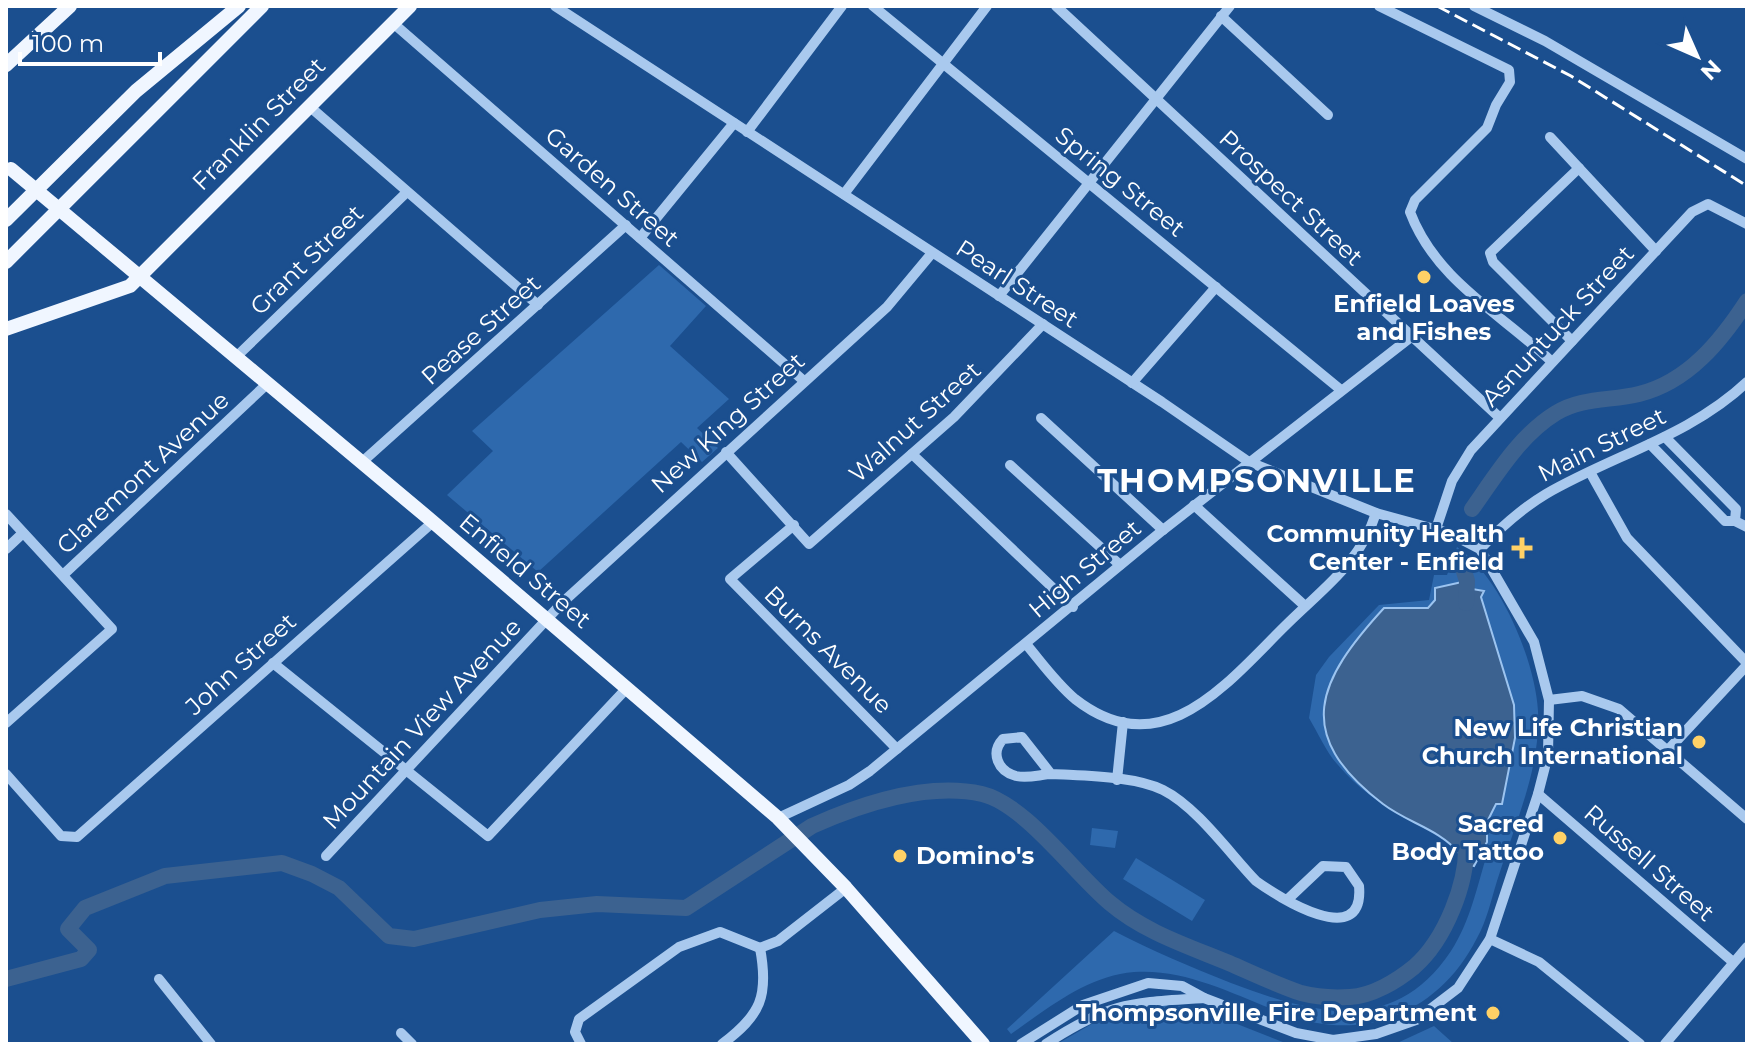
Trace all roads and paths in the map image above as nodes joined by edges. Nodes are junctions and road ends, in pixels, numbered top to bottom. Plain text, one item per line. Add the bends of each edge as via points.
1 (70, 6) edge
2 (239, 6) edge
3 (262, 6) edge
4 (410, 6) edge
5 (555, 6) edge
6 (842, 6) edge
7 (873, 6) edge
8 (987, 6) edge
9 (1056, 6) edge
10 (1230, 6) edge
11 (1379, 6) edge
12 (1474, 6) edge
13 (1221, 16) junction
14 (393, 23) junction
15 (943, 62) junction
16 (6, 65) edge
17 (1156, 98) junction
18 (309, 106) junction
19 (1328, 115) dead end
20 (734, 123) junction
21 (747, 132) junction
22 (1550, 137) dead end
23 (1747, 159) edge
24 (8, 167) edge
25 (1579, 168) junction
26 (1088, 182) junction
27 (407, 192) junction
28 (844, 194) junction
29 (6, 220) edge
30 (1747, 224) edge
31 (626, 225) junction
32 (640, 238) junction
33 (1656, 251) junction
34 (932, 253) junction
35 (6, 262) edge
36 (141, 276) junction
37 (1216, 287) junction
38 (999, 296) junction
39 (538, 305) junction
40 (1043, 324) junction
41 (6, 329) edge
42 (1411, 337) junction
43 (1572, 341) junction
44 (236, 357) junction
45 (1552, 362) junction
46 (804, 381) junction
47 (1747, 382) edge
48 (1132, 383) junction
49 (267, 384) junction
50 (1341, 390) junction
51 (1041, 418) dead end
52 (1500, 418) junction
53 (1665, 437) junction
54 (1650, 444) junction
55 (726, 452) junction
56 (912, 454) junction
57 (1249, 462) junction
58 (361, 463) junction
59 (1010, 465) dead end
60 (1590, 472) junction
61 (1194, 505) junction
62 (1376, 513) junction
63 (6, 514) edge
64 (1735, 521) junction
65 (433, 522) junction
66 (794, 525) junction
67 (1747, 527) edge
68 (1436, 529) junction
69 (1163, 530) junction
70 (23, 533) junction
71 (6, 549) edge
72 (1480, 549) junction
73 (1120, 565) junction
74 (63, 575) junction
75 (1305, 606) junction
76 (1073, 607) junction
77 (547, 619) junction
78 (1026, 644) junction
79 (273, 663) junction
80 (1747, 664) edge
81 (627, 688) junction
82 (1549, 700) junction
83 (1123, 722) junction
84 (6, 723) edge
85 (897, 749) junction
86 (1668, 750) junction
87 (407, 771) junction
88 (6, 774) edge
89 (1051, 774) junction
90 (1117, 780) junction
91 (1538, 794) junction
92 (778, 818) junction
93 (1747, 819) edge
94 (326, 856) dead end
95 (846, 888) junction
96 (1287, 900) junction
97 (1490, 939) junction
98 (1747, 947) edge
99 (760, 948) junction
100 (1733, 962) junction
101 (159, 979) dead end
102 (1204, 998) junction
103 (401, 1033) dead end
104 (211, 1044) edge
105 (412, 1044) edge
106 (581, 1044) edge
107 (722, 1044) edge
108 (983, 1044) edge
109 (1021, 1044) edge
110 (1046, 1044) edge
111 (1640, 1044) edge
112 (1665, 1044) edge

1 - 16 main road
2 - 29 main road via 147,81
3 - 35 main road
4 - 14 main road, Franklin Street
5 - 20 street, Pearl Street
6 - 21 street
7 - 15 street, Spring Street
8 - 15 street
9 - 17 street, Prospect Street
10 - 13 street
11 - 45 street via 1509,70 1510,82 1487,128 1415,200 1410,212 1449,275
12 - 23 street via 1545,41
13 - 17 street
13 - 19 street
14 - 18 main road, Franklin Street
14 - 31 street, Garden Street
15 - 26 street, Spring Street
15 - 28 street
17 - 26 street
17 - 42 street, Prospect Street
18 - 27 street
18 - 36 main road, Franklin Street
20 - 21 street, Pearl Street
20 - 32 street
21 - 28 street, Pearl Street
22 - 25 street
24 - 36 main road, Enfield Street, bridge
25 - 33 street
25 - 43 street via 1490,253
26 - 37 street, Spring Street
26 - 38 street
27 - 39 street
27 - 44 street, Grant Street
28 - 34 street, Pearl Street
30 - 33 street, Asnuntuck Street via 1703,204
31 - 32 street, Garden Street
31 - 39 street, Pease Street
32 - 46 street, Garden Street
33 - 43 street, Asnuntuck Street
34 - 38 street, Pearl Street
34 - 46 street, New King Street via 887,307
36 - 41 main road, Franklin Street via 122,290
36 - 44 main road, Enfield Street
37 - 48 street
37 - 50 street, Spring Street
38 - 40 street, Pearl Street
39 - 58 street, Pease Street
40 - 48 street, Pearl Street
40 - 56 street, Walnut Street
42 - 50 street, High Street
42 - 52 street, Prospect Street
43 - 45 street, Asnuntuck Street
44 - 49 main road, Enfield Street
45 - 52 street, Asnuntuck Street
46 - 55 street, New King Street
47 - 53 street, Main Street via 1713,410
48 - 57 street, Pearl Street
49 - 58 main road, Enfield Street
49 - 74 street, Claremont Avenue
50 - 57 street, High Street
51 - 69 street
52 - 68 street, Asnuntuck Street via 1454,475
53 - 54 street, Main Street
53 - 64 street via 1736,509
54 - 60 street, Main Street
54 - 64 street via 1725,521
55 - 66 street
55 - 77 street, New King Street
56 - 66 street, Walnut Street via 809,544
56 - 76 street
57 - 61 street, High Street
57 - 62 street, Pearl Street
58 - 65 main road, Enfield Street
59 - 73 street
60 - 72 street, Main Street via 1533,502
60 - 80 street via 1627,538
61 - 69 street, High Street
61 - 75 street
62 - 68 street, Pearl Street
62 - 75 street via 1359,555
63 - 70 street
64 - 67 street
65 - 77 main road, Enfield Street
65 - 79 street, John Street
66 - 85 street, Burns Avenue via 730,579
68 - 72 street, Pearl Street
69 - 73 street, High Street
70 - 71 street
70 - 74 street
72 - 82 street via 1534,642
73 - 76 street, High Street
74 - 84 street, Claremont Avenue via 112,629
75 - 83 street via 1191,712 1157,723
76 - 78 street, High Street
77 - 81 main road, Enfield Street
77 - 87 street, Mountain View Avenue
78 - 83 street via 1075,698
78 - 85 street, High Street
79 - 87 street
79 - 88 street, John Street via 77,837 61,836
80 - 86 street
81 - 87 street via 488,836
81 - 92 main road, Enfield Street
82 - 86 street via 1570,695 1610,704
82 - 91 street via 1548,755
83 - 90 street
85 - 92 street, High Street via 849,785
86 - 93 street
87 - 94 street, Mountain View Avenue
89 - 89 street via 1009,773 998,763 998,746 1003,739 1022,737
89 - 90 street
90 - 96 street via 1168,793 1256,881
91 - 97 street
91 - 100 street, Russell Street
92 - 95 main road, Enfield Street
95 - 99 street via 778,941
95 - 108 main road, Enfield Street
96 - 96 street via 1318,868 1329,865 1350,870 1359,886 1356,905 1338,919
97 - 102 street via 1469,975 1445,1001 1416,1020 1376,1034 1333,1040 1296,1033
97 - 111 street via 1539,962
98 - 100 street
99 - 106 street via 720,932 679,947 579,1019 575,1032
99 - 107 street via 762,998 755,1015
100 - 112 street
101 - 104 street
102 - 109 street via 1171,983 1135,986 1083,1005
102 - 110 street via 1122,1005
103 - 105 street

